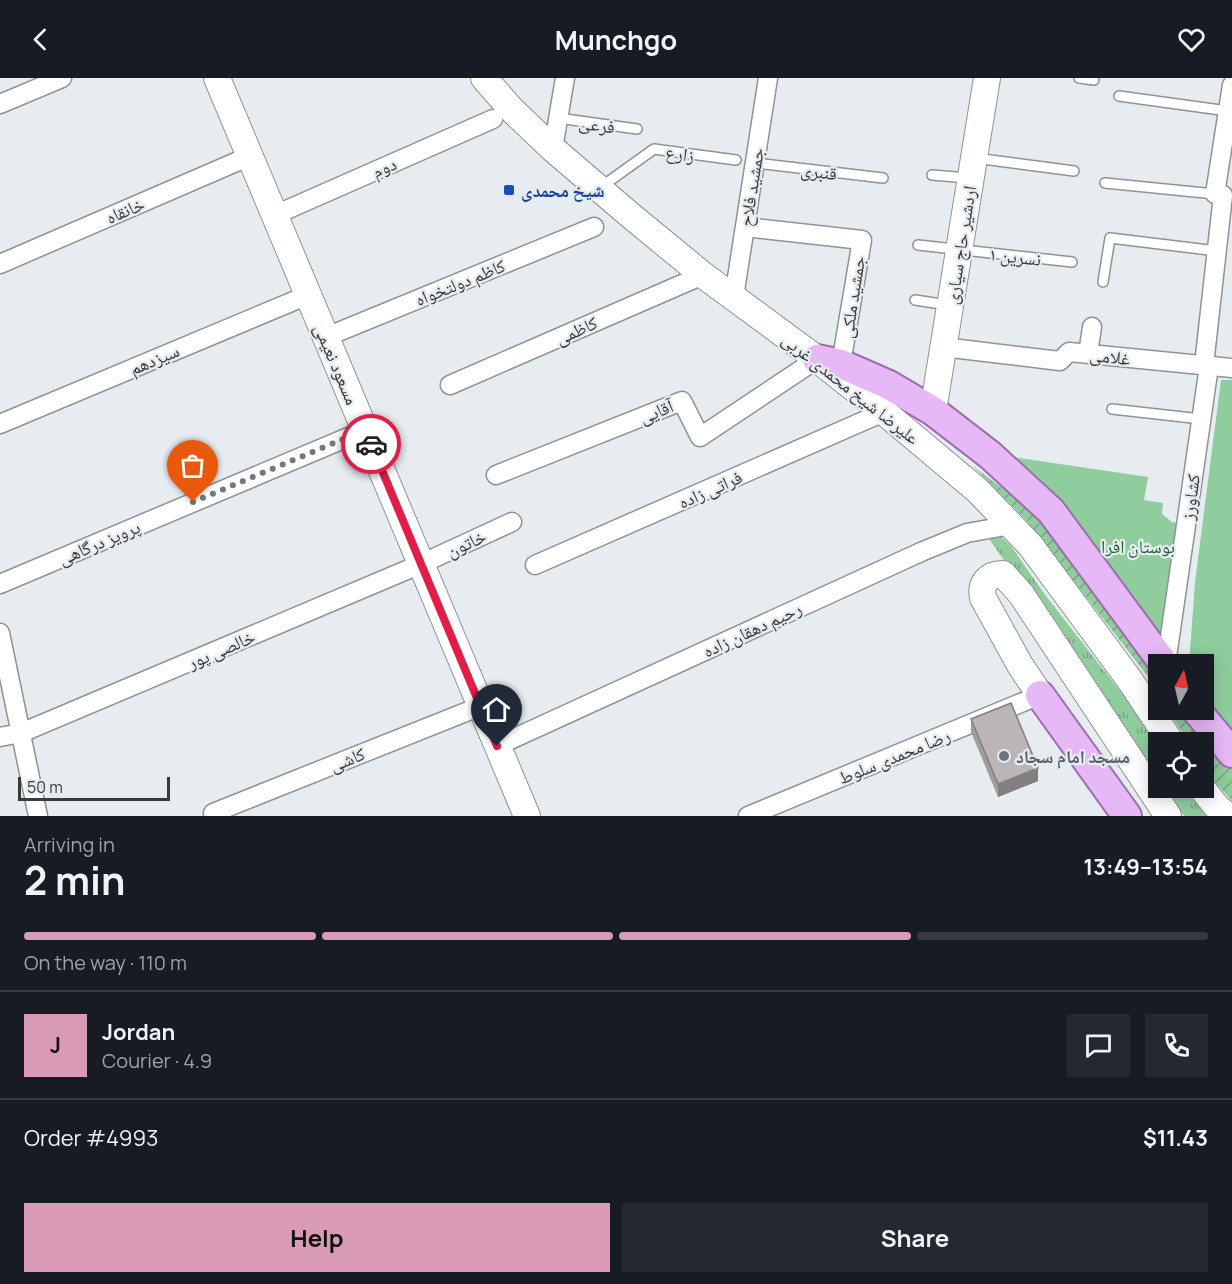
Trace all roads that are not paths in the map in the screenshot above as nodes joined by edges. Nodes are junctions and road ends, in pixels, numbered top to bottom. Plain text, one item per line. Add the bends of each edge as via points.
1 (62, 78) edge
2 (218, 78) edge
3 (483, 78) edge
4 (565, 78) edge
5 (768, 78) edge
6 (987, 78) edge
7 (1079, 78) edge
8 (1094, 80) dead end
9 (1232, 85) edge
10 (1119, 96) dead end
11 (0, 104) edge
12 (1230, 111) edge
13 (558, 118) junction
14 (493, 119) dead end
15 (637, 129) dead end
16 (553, 149) junction
17 (250, 156) junction
18 (736, 160) dead end
19 (755, 163) junction
20 (972, 168) junction
21 (1074, 171) dead end
22 (932, 174) dead end
23 (883, 178) dead end
24 (1105, 183) dead end
25 (599, 188) junction
26 (1215, 195) junction
27 (275, 215) junction
28 (594, 227) dead end
29 (745, 227) junction
30 (918, 245) dead end
31 (959, 250) junction
32 (1217, 251) junction
33 (1072, 262) dead end
34 (0, 264) edge
35 (703, 275) junction
36 (1103, 282) dead end
37 (308, 295) junction
38 (734, 297) junction
39 (915, 300) dead end
40 (950, 306) junction
41 (1092, 327) dead end
42 (326, 337) junction
43 (943, 347) junction
44 (1088, 354) junction
45 (829, 362) junction
46 (1207, 366) junction
47 (1232, 368) edge
48 (450, 385) dead end
49 (1112, 409) dead end
50 (933, 411) junction
51 (884, 412) junction
52 (1201, 419) junction
53 (0, 424) edge
54 (365, 430) junction
55 (496, 475) dead end
56 (512, 522) dead end
57 (1011, 525) junction
58 (421, 564) junction
59 (535, 566) dead end
60 (0, 584) edge
61 (0, 633) edge
62 (1158, 654) edge
63 (1166, 654) edge
64 (1040, 695) junction
65 (481, 706) junction
66 (1204, 720) edge
67 (1165, 732) edge
68 (21, 733) junction
69 (0, 737) edge
70 (497, 746) junction
71 (1232, 753) edge
72 (1210, 798) edge
73 (213, 813) dead end
74 (38, 816) edge
75 (527, 816) edge
76 (748, 816) edge
77 (1126, 816) edge
78 (1168, 816) edge
79 (1227, 816) edge

1 - 11 street
2 - 17 street, مسعود نعیمی
3 - 16 street, علیرضا شیخ محمدی غربی
4 - 13 street
5 - 19 street, جمشید فلاح
6 - 20 street, اردشیر حاج سیاری
7 - 8 lane
9 - 12 street
10 - 12 lane
12 - 26 street
13 - 15 lane, فرعی
13 - 16 street
14 - 27 street, دوم
16 - 25 street, علیرضا شیخ محمدی غربی
17 - 27 street, مسعود نعیمی
17 - 34 street, خانقاه
18 - 25 lane, زارع via 654,149
19 - 23 lane, قنبری
19 - 29 street, جمشید فلاح
20 - 21 lane
20 - 22 lane
20 - 31 street, اردشیر حاج سیاری
24 - 26 lane
25 - 35 street, علیرضا شیخ محمدی غربی
26 - 32 street, کشاورز via 1222,195
27 - 37 street, مسعود نعیمی
28 - 42 street, کاظم دولتخواه
29 - 38 street, جمشید فلاح
29 - 45 street, جمشید ملکی via 862,240
30 - 31 lane, نسرین ۱
31 - 33 lane, نسرین ۱
31 - 40 street, اردشیر حاج سیاری
32 - 36 lane via 1110,238
32 - 46 street, کشاورز
35 - 38 street, علیرضا شیخ محمدی غربی
35 - 48 street, کاظمی
37 - 42 street, مسعود نعیمی
37 - 53 street, سیزدهم
38 - 45 street, علیرضا شیخ محمدی غربی
39 - 40 lane
40 - 43 street, اردشیر حاج سیاری
41 - 44 street
42 - 54 street, مسعود نعیمی
43 - 44 street, غلامی via 1060,361 1069,352
43 - 50 street, اردشیر حاج سیاری
44 - 46 street, غلامی
45 - 50 main road via 888,385
45 - 51 street, علیرضا شیخ محمدی غربی
45 - 55 street, آقایی via 700,437 682,401
46 - 47 street, غلامی
46 - 52 street, کشاورز
49 - 52 lane
50 - 62 main road via 990,455 1051,511
51 - 57 street, علیرضا شیخ محمدی غربی via 977,490
51 - 59 street, فراتی زاده
52 - 63 street, کشاورز
54 - 58 street, مسعود نعیمی
54 - 60 street, پرویز درگاهی
56 - 58 street, خاتون
57 - 67 street, علیرضا شیخ محمدی غربی via 1030,545
57 - 70 street, رحیم دهقان زاده via 967,533 921,552
58 - 65 street, مسعود نعیمی
58 - 68 street, خالصی پور
61 - 68 street
64 - 76 street, رضا محمدی سلوط
64 - 77 main road
64 - 78 street via 983,598 984,584 994,574 1003,574 1021,594
65 - 70 street, مسعود نعیمی
65 - 73 street, کاشی
66 - 71 main road
68 - 69 street, خالصی پور
68 - 74 street
70 - 75 street, مسعود نعیمی
72 - 79 street

